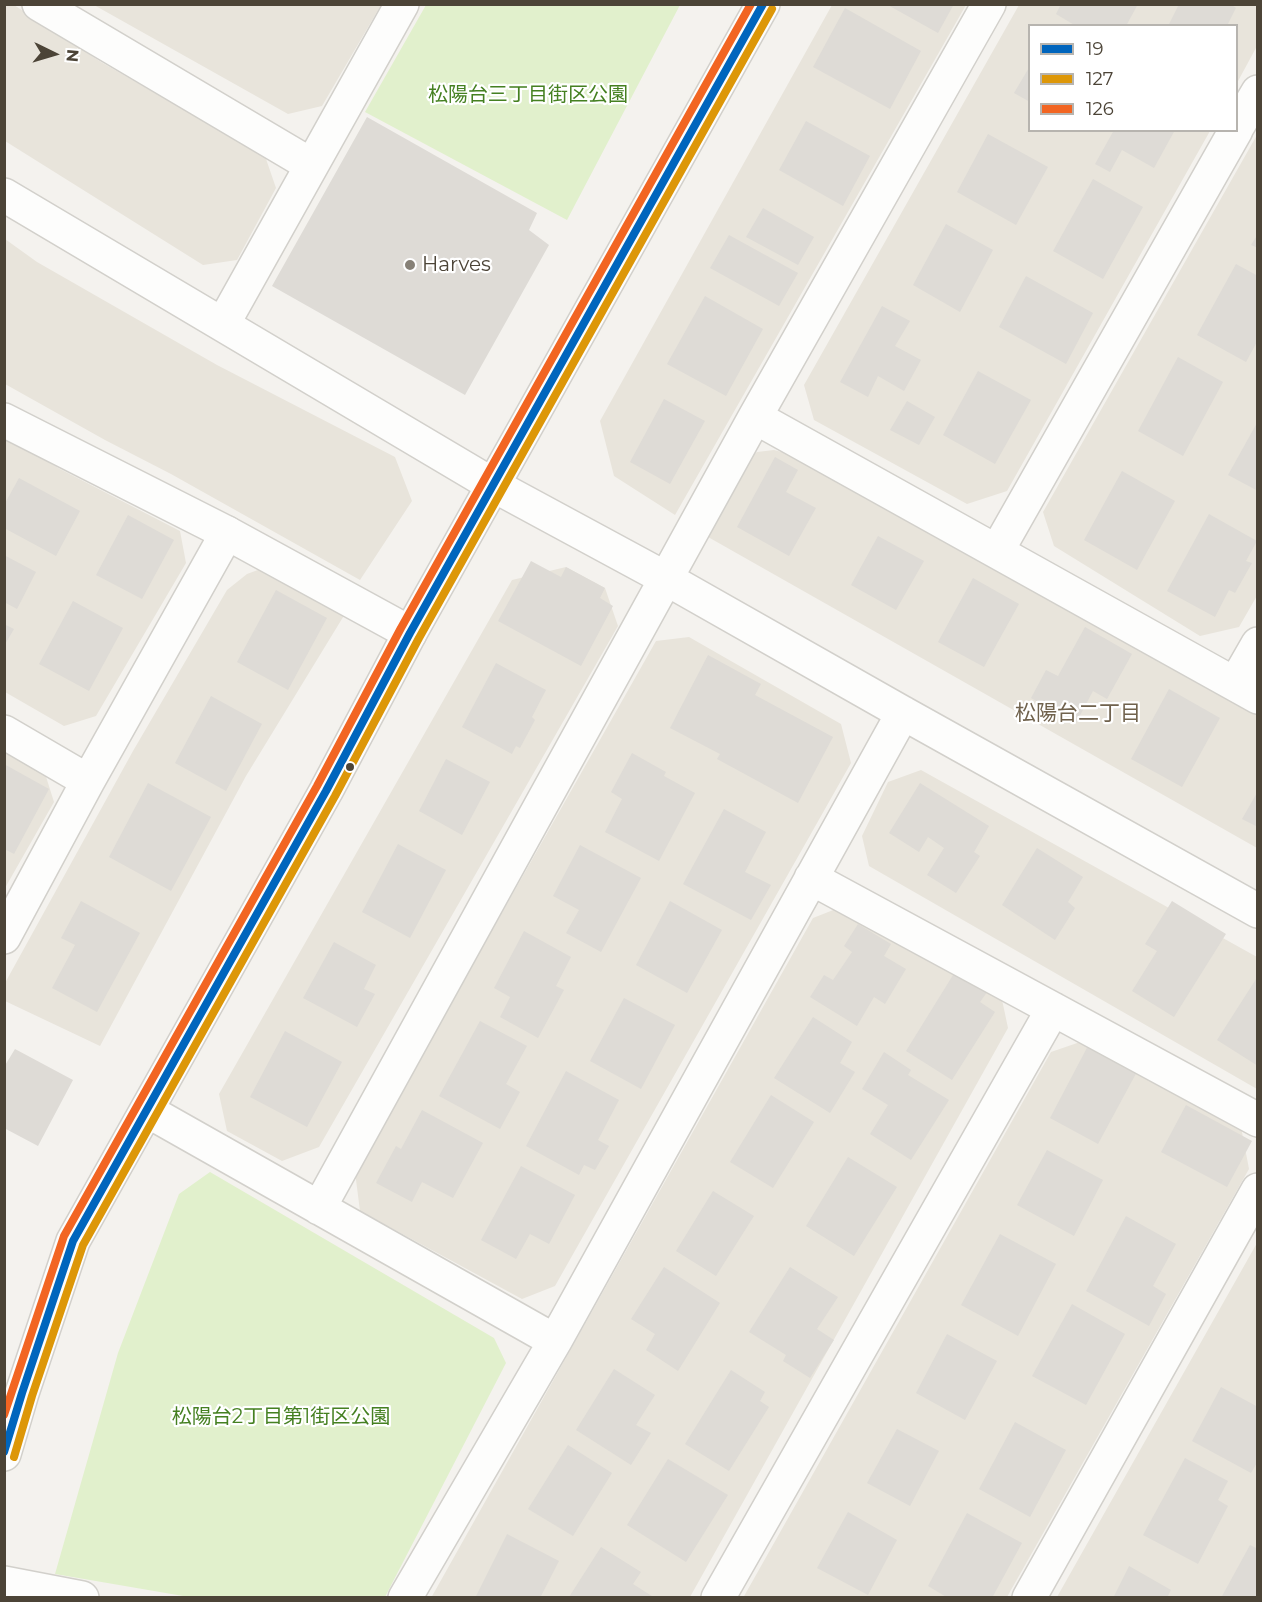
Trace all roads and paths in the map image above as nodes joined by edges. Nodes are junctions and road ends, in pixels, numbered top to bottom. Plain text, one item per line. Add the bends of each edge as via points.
1 (39, 4) edge
2 (402, 4) edge
3 (763, 4) edge
4 (989, 4) edge
5 (1257, 92) edge
6 (1238, 126) edge
7 (1235, 132) edge
8 (311, 165) junction
9 (4, 195) edge
10 (223, 324) junction
11 (755, 417) junction
12 (4, 420) edge
13 (493, 485) junction
14 (227, 533) junction
15 (997, 551) junction
16 (665, 578) junction
17 (410, 633) junction
18 (1257, 645) edge
19 (1246, 690) edge
20 (903, 713) junction
21 (4, 732) edge
22 (88, 781) junction
23 (811, 878) junction
24 (1257, 911) edge
25 (4, 937) edge
26 (1053, 1009) junction
27 (148, 1111) junction
28 (1257, 1120) edge
29 (1257, 1190) edge
30 (319, 1208) junction
31 (555, 1341) junction
32 (4, 1454) edge
33 (4, 1583) edge
34 (82, 1598) edge
35 (405, 1598) edge
36 (718, 1598) edge
37 (1029, 1598) edge

1 - 8 street
2 - 8 street
3 - 13 street
4 - 11 street
5 - 6 street
7 - 15 street
8 - 10 street
9 - 10 street
10 - 13 street
11 - 15 street
11 - 16 street
12 - 14 street
13 - 16 street
13 - 17 street
14 - 17 street
14 - 22 street
15 - 19 street
16 - 20 street
16 - 30 street
17 - 27 street
18 - 19 street
20 - 23 street
20 - 24 street
21 - 22 street
22 - 25 street
23 - 26 street
23 - 31 street
26 - 28 street
26 - 36 street
27 - 30 street
27 - 32 street via 73,1242
29 - 37 street
30 - 31 street
31 - 35 street
33 - 34 street

